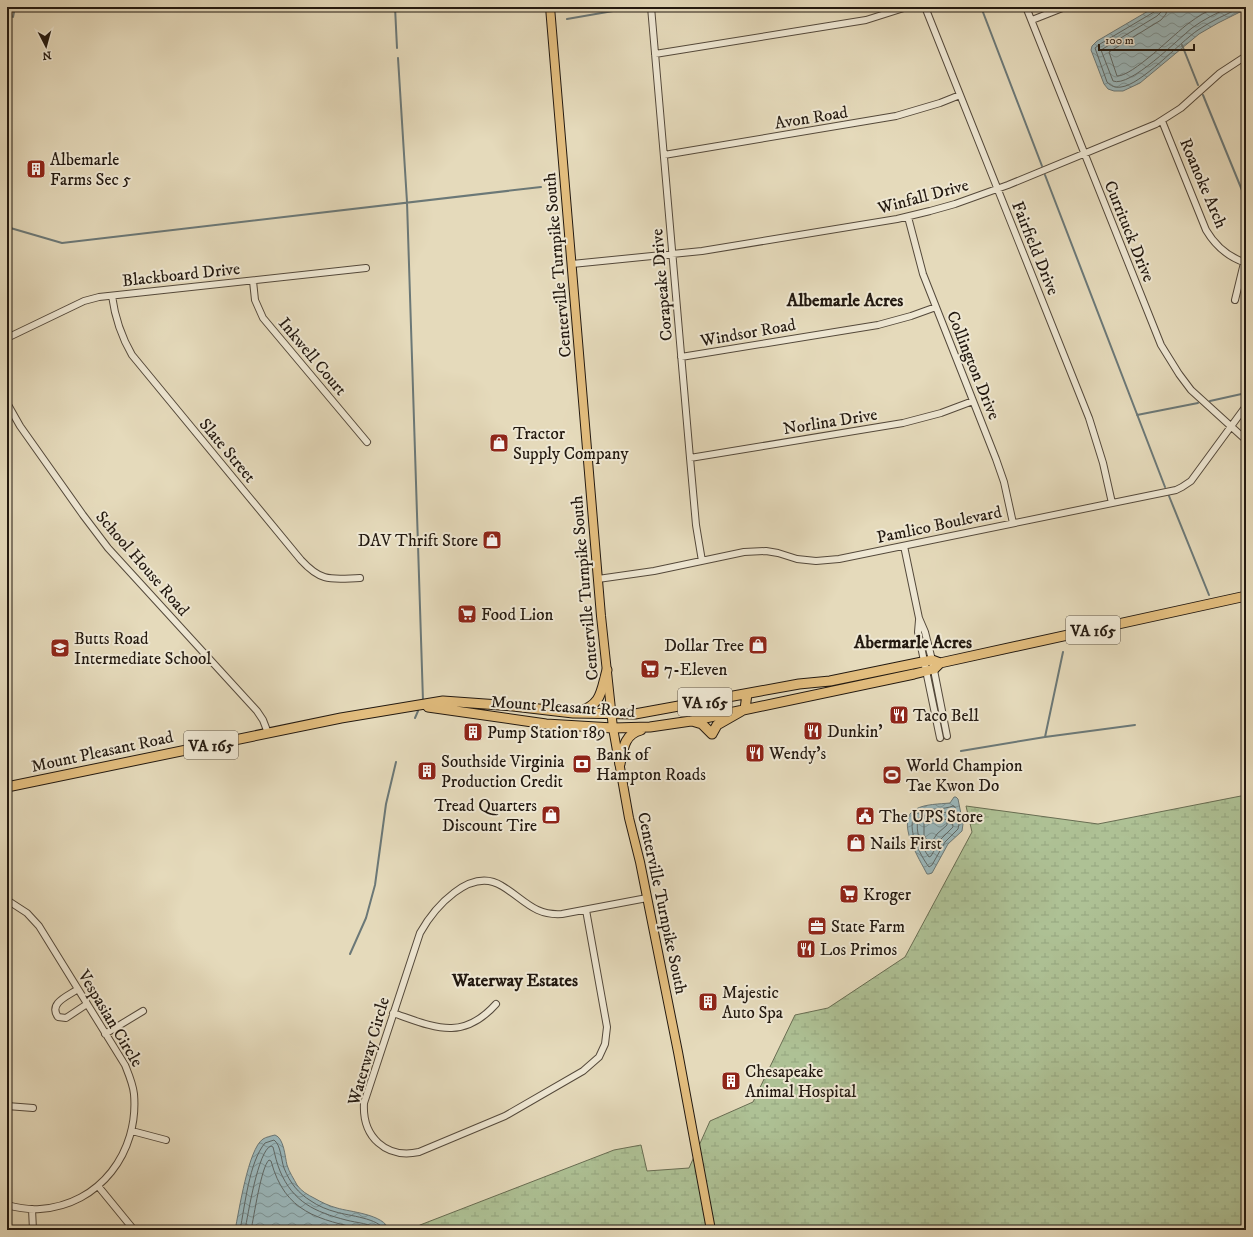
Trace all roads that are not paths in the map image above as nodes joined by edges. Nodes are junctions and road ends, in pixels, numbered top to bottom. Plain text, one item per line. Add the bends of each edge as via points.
1 (550, 7) edge
2 (651, 7) edge
3 (907, 7) edge
4 (925, 7) edge
5 (1026, 7) edge
6 (1064, 7) edge
7 (1032, 20) junction
8 (655, 54) junction
9 (1246, 56) edge
10 (960, 95) junction
11 (1162, 121) junction
12 (1084, 154) junction
13 (664, 155) junction
14 (998, 189) junction
15 (908, 217) junction
16 (673, 255) junction
17 (1245, 263) edge
18 (572, 264) junction
19 (366, 268) dead end
20 (253, 281) junction
21 (112, 296) junction
22 (1235, 300) dead end
23 (936, 307) junction
24 (7, 338) edge
25 (681, 358) junction
26 (973, 401) junction
27 (7, 403) edge
28 (1246, 406) edge
29 (1231, 427) junction
30 (1246, 440) edge
31 (367, 442) dead end
32 (690, 458) junction
33 (1112, 503) junction
34 (1013, 523) junction
35 (904, 546) junction
36 (702, 560) junction
37 (360, 578) dead end
38 (598, 579) junction
39 (1246, 596) edge
40 (931, 665) junction
41 (607, 670) junction
42 (747, 694) junction
43 (415, 706) junction
44 (745, 709) junction
45 (573, 714) junction
46 (611, 715) junction
47 (691, 721) junction
48 (650, 727) junction
49 (613, 728) junction
50 (268, 733) junction
51 (947, 736) dead end
52 (940, 738) dead end
53 (620, 764) junction
54 (7, 787) edge
55 (647, 898) junction
56 (7, 900) edge
57 (586, 910) junction
58 (78, 989) junction
59 (87, 1004) junction
60 (496, 1004) dead end
61 (143, 1011) dead end
62 (393, 1013) junction
63 (105, 1034) junction
64 (7, 1106) edge
65 (33, 1108) dead end
66 (132, 1131) junction
67 (166, 1140) dead end
68 (98, 1186) junction
69 (7, 1205) edge
70 (32, 1209) junction
71 (32, 1230) edge
72 (134, 1230) edge
73 (711, 1230) edge

1 - 18 main road, Centerville Turnpike South
2 - 8 street, Corapeake Drive
3 - 8 street via 866,20
4 - 10 street, Fairfield Drive
5 - 7 street, Currituck Drive
6 - 7 street
7 - 12 street, Currituck Drive
8 - 13 street, Corapeake Drive
9 - 11 street, Winfall Drive via 1220,73 1181,108
10 - 13 street, Avon Road via 883,119
10 - 14 street, Fairfield Drive
11 - 12 street, Winfall Drive
11 - 17 street, Roanoke Arch via 1211,239 1223,252
12 - 14 street, Winfall Drive
12 - 29 street, Currituck Drive via 1155,332 1168,358 1191,390
13 - 16 street, Corapeake Drive
14 - 15 street, Winfall Drive
14 - 33 street, Fairfield Drive via 1089,418
15 - 16 street, Winfall Drive
15 - 23 street, Collington Drive via 923,274
16 - 18 street, Winfall Drive
16 - 25 street, Corapeake Drive
17 - 22 street
18 - 38 main road, Centerville Turnpike South
19 - 20 street, Blackboard Drive
20 - 21 street, Blackboard Drive
20 - 31 street, Inkwell Court via 255,300 263,318
21 - 24 street, Blackboard Drive via 84,301
21 - 37 street, Slate Street via 120,333 132,355 301,560 321,577
23 - 25 street, Windsor Road via 878,325
23 - 26 street, Collington Drive
25 - 32 street, Corapeake Drive
26 - 32 street, Norlina Drive via 904,423
26 - 34 street, Collington Drive via 1004,482
27 - 50 street, School House Road via 20,426 108,548 257,711
28 - 29 street, Pamlico Boulevard
29 - 30 street, Currituck Drive
29 - 33 street, Pamlico Boulevard via 1188,484 1176,490
32 - 36 street, Corapeake Drive
33 - 34 street, Pamlico Boulevard
34 - 35 street, Pamlico Boulevard
35 - 36 street, Pamlico Boulevard via 830,560 806,560 778,553 755,551
35 - 40 street via 919,618 926,632
36 - 38 street, Pamlico Boulevard via 654,571
38 - 41 main road, Centerville Turnpike South
39 - 40 highway, Mount Pleasant Road / VA 165
40 - 42 highway, Mount Pleasant Road / VA 165
40 - 44 highway, Mount Pleasant Road / VA 165
40 - 51 street
40 - 52 street
41 - 45 highway via 595,704
41 - 46 main road, Centerville Turnpike South
42 - 44 highway
42 - 46 highway, Mount Pleasant Road / VA 165 via 634,714
43 - 45 highway, Mount Pleasant Road / VA 165 via 443,701 468,702
43 - 49 highway, Mount Pleasant Road / VA 165 via 546,724
43 - 50 highway, Mount Pleasant Road / VA 165
44 - 47 highway, Mount Pleasant Road / VA 165
44 - 47 highway via 717,725 712,734 702,724
45 - 46 highway, Mount Pleasant Road / VA 165
46 - 49 main road, Centerville Turnpike South
47 - 48 highway, Mount Pleasant Road / VA 165
48 - 49 highway, Mount Pleasant Road / VA 165
48 - 53 highway via 629,736
49 - 53 main road, Centerville Turnpike South
50 - 54 highway, Mount Pleasant Road / VA 165
53 - 55 main road, Centerville Turnpike South
55 - 57 street, Waterway Circle
55 - 73 main road, Centerville Turnpike South
56 - 58 street, Vespasian Circle via 27,913 39,926
57 - 62 street, Waterway Circle via 553,915 530,906 502,886 490,881 463,887 439,906 426,921
57 - 62 street, Waterway Circle via 606,1016 605,1044 599,1057 589,1067 522,1107 419,1152 400,1153 381,1145 367,1128 364,1103
58 - 59 street, Vespasian Circle
58 - 59 street via 56,1004 55,1014 66,1018
59 - 63 street, Vespasian Circle
60 - 62 street via 476,1021 456,1028 438,1027
61 - 63 street
63 - 66 street, Vespasian Circle via 125,1065 131,1081 134,1100
64 - 65 street
66 - 67 street
66 - 68 street, Vespasian Circle via 127,1148 116,1166
68 - 70 street, Vespasian Circle via 74,1201 56,1207
68 - 72 street
69 - 70 street, Vespasian Circle
70 - 71 street

